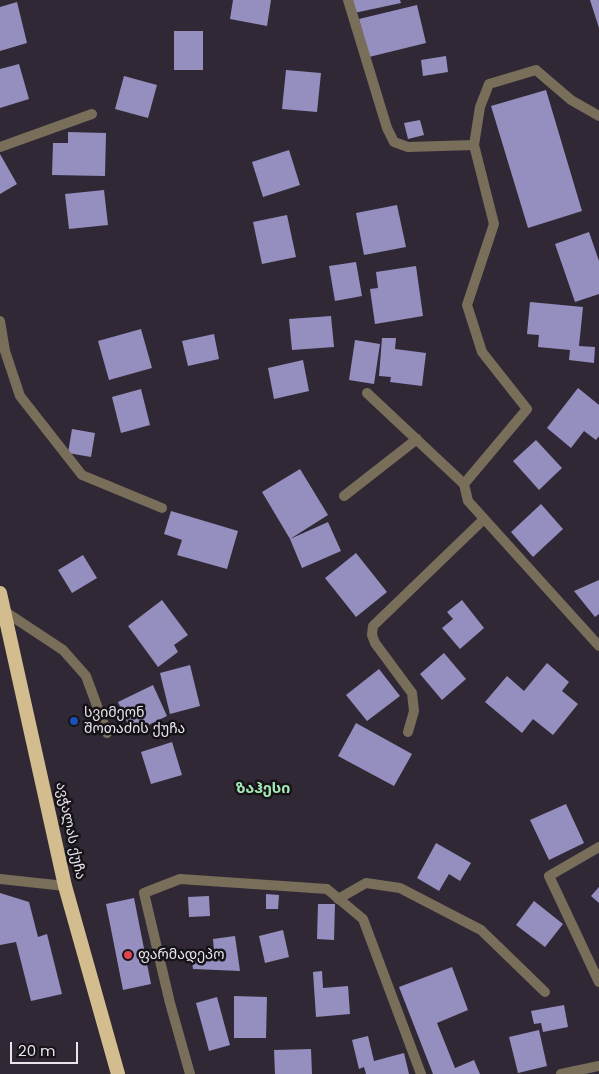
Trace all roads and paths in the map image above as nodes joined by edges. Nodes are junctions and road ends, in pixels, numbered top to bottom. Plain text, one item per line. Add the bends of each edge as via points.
1 (348, 0) edge
2 (92, 114) dead end
3 (599, 116) edge
4 (474, 145) junction
5 (0, 147) edge
6 (0, 321) edge
7 (367, 393) dead end
8 (416, 439) junction
9 (464, 484) junction
10 (344, 496) dead end
11 (162, 508) dead end
12 (484, 519) junction
13 (0, 593) edge
14 (4, 611) junction
15 (599, 646) edge
16 (408, 732) dead end
17 (107, 733) dead end
18 (599, 846) edge
19 (0, 879) edge
20 (65, 886) junction
21 (338, 899) junction
22 (599, 982) edge
23 (545, 992) dead end
24 (599, 1066) edge
25 (118, 1074) edge
26 (190, 1074) edge
27 (421, 1074) edge
28 (561, 1074) edge

1 - 4 street via 394,142 408,147
2 - 5 street
3 - 4 street via 571,100 536,70 489,84 480,107
4 - 9 street via 494,224 467,305 482,352 527,409
6 - 11 street via 5,351 20,396 82,475
7 - 8 street
8 - 9 street
8 - 10 street
9 - 12 street via 468,501
12 - 15 street
12 - 16 street via 373,626 375,643 412,692 414,711
13 - 14 highway, ავჭალას ქუჩა
14 - 17 street via 63,650 86,676
14 - 20 highway, ავჭალას ქუჩა
18 - 22 street via 549,876
19 - 20 street
20 - 25 highway, ავჭალას ქუჩა
21 - 23 street via 366,883 400,888 481,930
21 - 26 street via 327,889 180,879 144,893
21 - 27 street via 363,920
24 - 28 street

